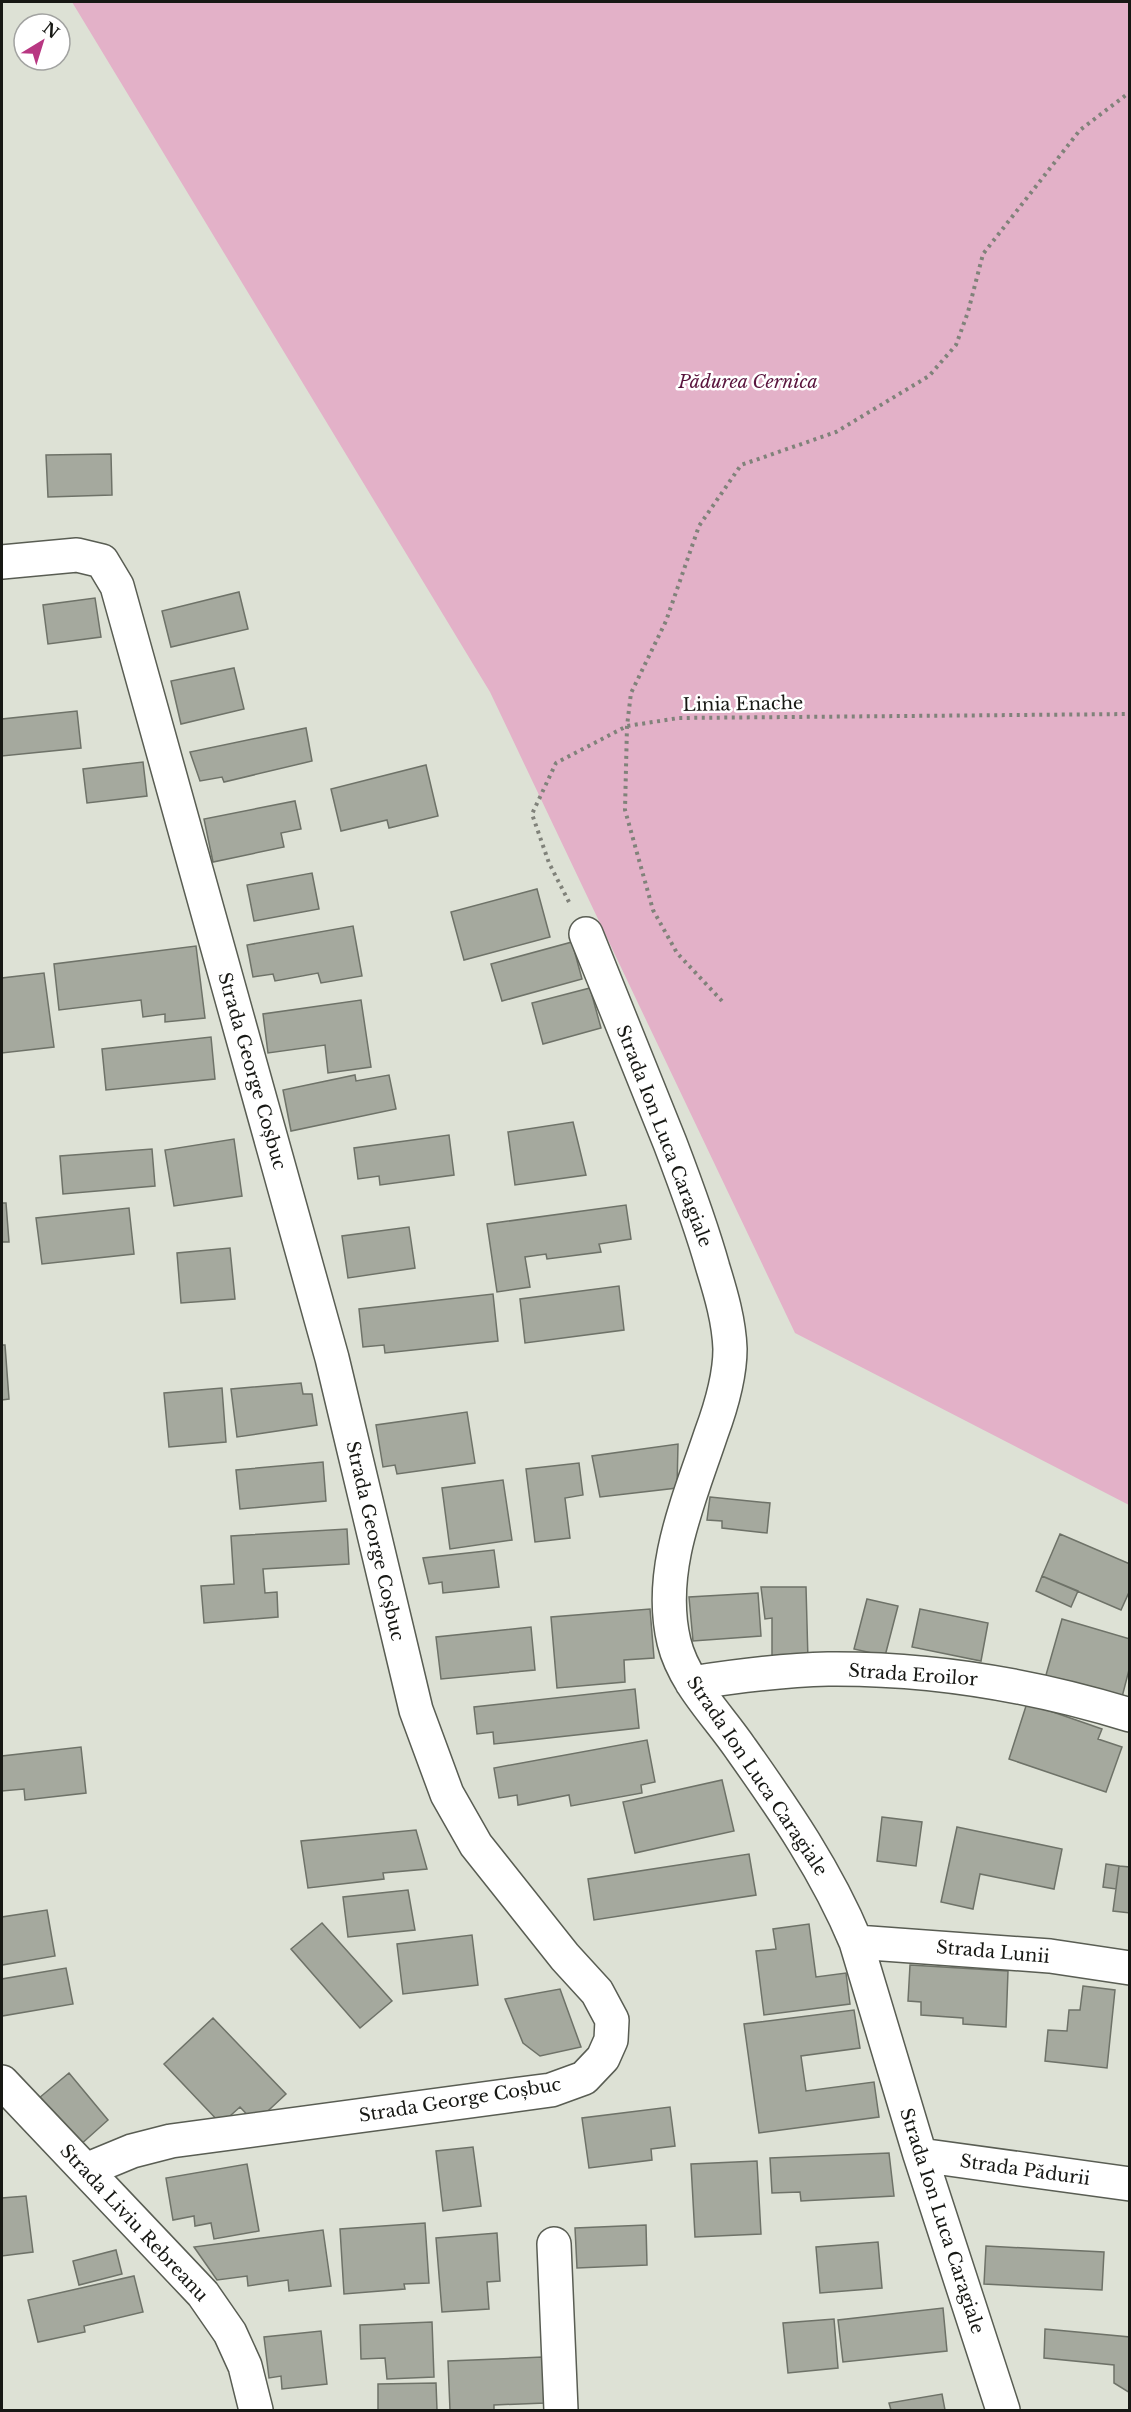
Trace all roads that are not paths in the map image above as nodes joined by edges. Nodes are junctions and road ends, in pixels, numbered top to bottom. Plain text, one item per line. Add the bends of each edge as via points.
1 (2, 562) edge
2 (586, 934) road end
3 (692, 1683) junction
4 (1130, 1715) edge
5 (856, 1942) junction
6 (1130, 1968) edge
7 (2, 2082) edge
8 (921, 2155) junction
9 (86, 2170) junction
10 (1130, 2184) edge
11 (554, 2244) dead end
12 (256, 2410) edge
13 (561, 2410) edge
14 (1003, 2410) edge

1 - 9 street, Strada George Coșbuc via 77,555 102,561 117,586 332,1358 416,1710 447,1794 476,1845 597,1992 612,2020 611,2040 603,2058 584,2078 551,2090 171,2141 132,2151
2 - 3 street, Strada Ion Luca Caragiale via 696,1210 726,1320 730,1349 721,1405 676,1542 671,1572 669,1599 674,1641
3 - 4 street, Strada Eroilor via 827,1669 893,1671 1035,1690
3 - 5 street, Strada Ion Luca Caragiale via 824,1872
5 - 6 street, Strada Lunii via 1050,1956
5 - 8 street, Strada Ion Luca Caragiale
7 - 9 street, Strada Liviu Rebreanu
8 - 10 street, Strada Pădurii
8 - 14 street, Strada Ion Luca Caragiale
9 - 12 street, Strada Liviu Rebreanu via 203,2294 230,2333 245,2366
11 - 13 street

